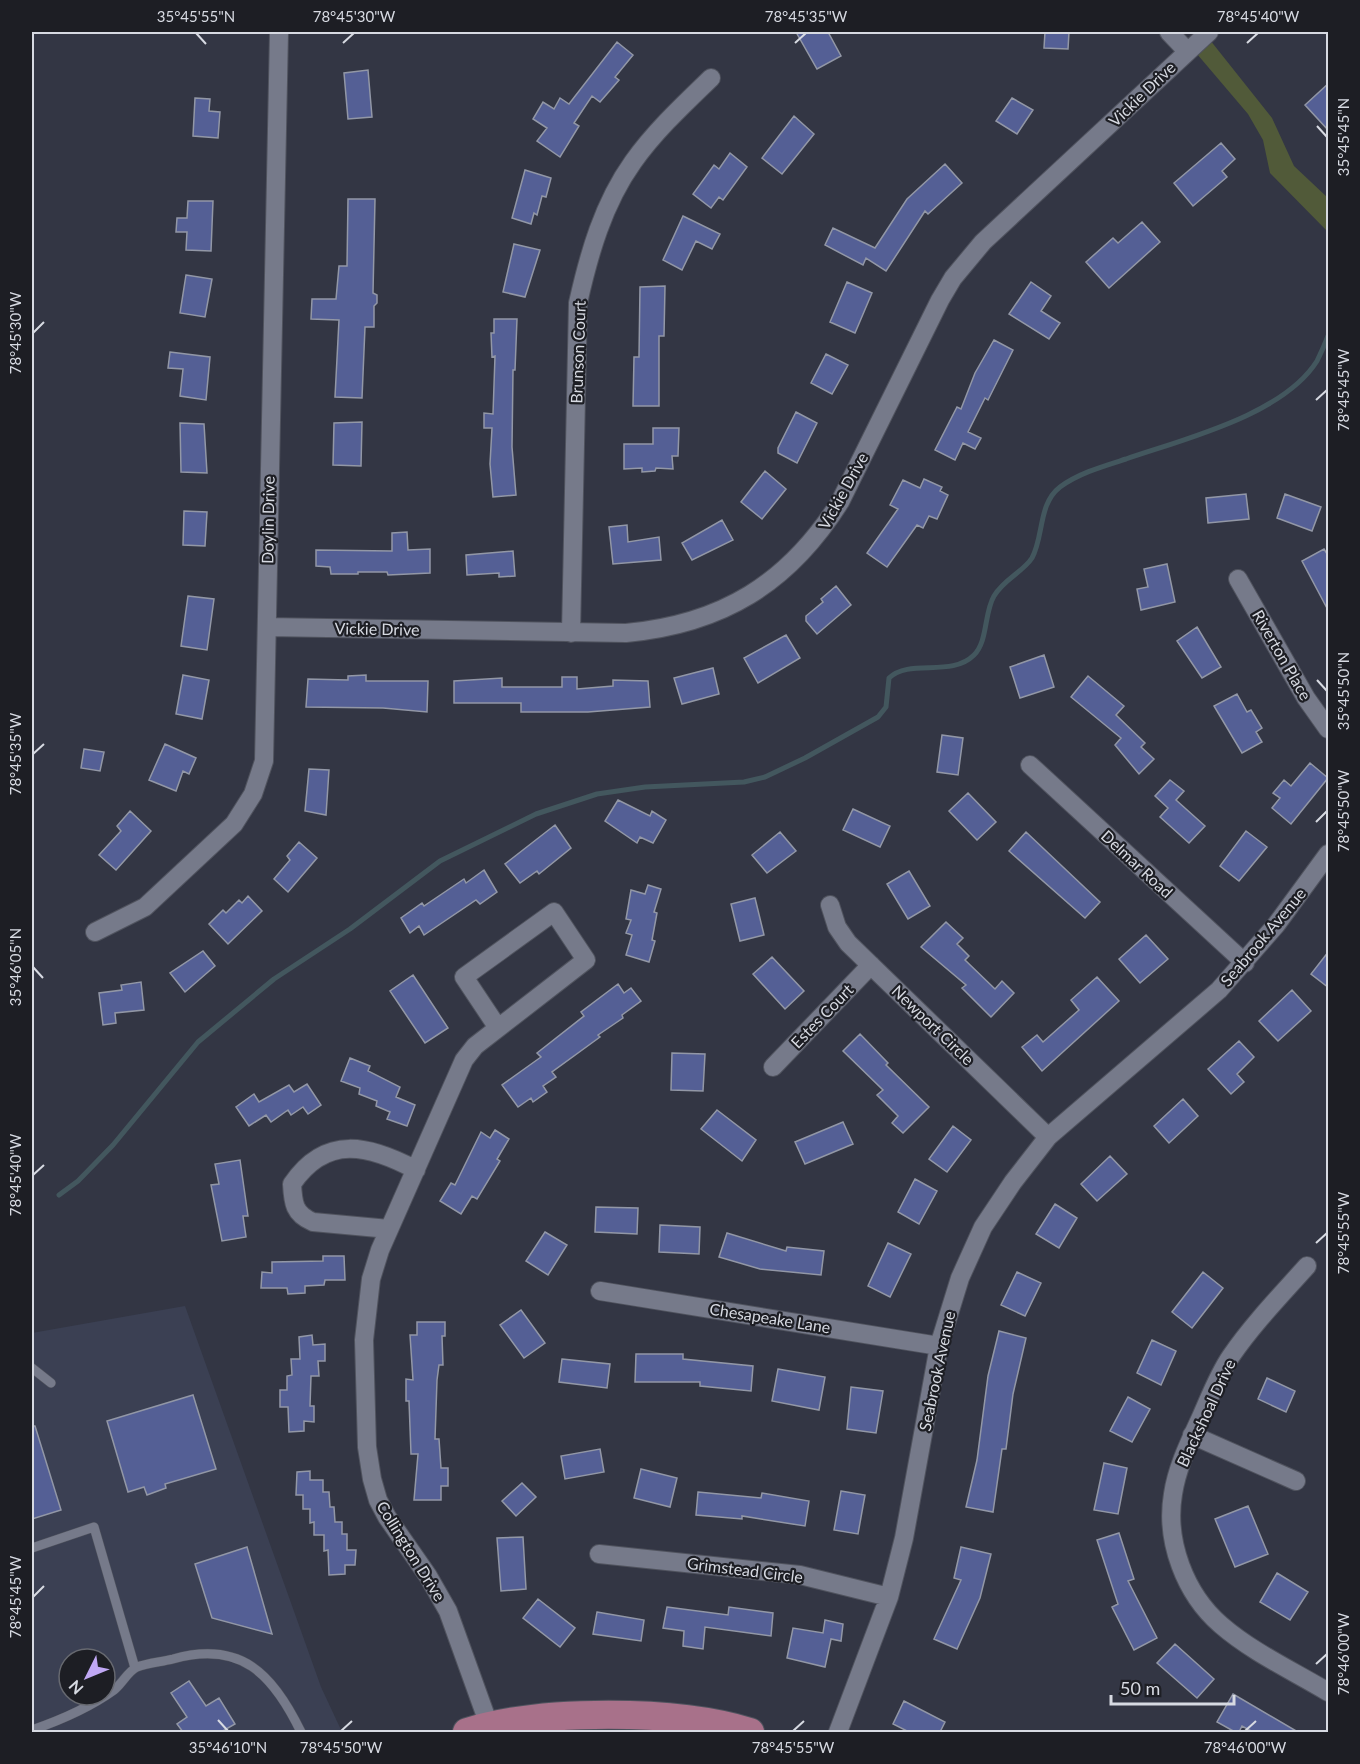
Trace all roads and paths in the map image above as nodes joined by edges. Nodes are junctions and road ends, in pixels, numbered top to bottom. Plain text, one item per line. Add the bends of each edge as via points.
1 (279, 32) edge
2 (1169, 32) edge
3 (1209, 32) edge
4 (1187, 51) junction
5 (711, 78) dead end
6 (1239, 579) dead end
7 (267, 627) junction
8 (571, 633) junction
9 (1329, 729) edge
10 (1030, 765) dead end
11 (1329, 854) edge
12 (830, 904) dead end
13 (95, 932) dead end
14 (1245, 963) junction
15 (871, 965) junction
16 (498, 1028) junction
17 (773, 1067) dead end
18 (1048, 1137) junction
19 (416, 1170) junction
20 (388, 1229) junction
21 (1307, 1266) dead end
22 (600, 1291) dead end
23 (939, 1346) junction
24 (32, 1368) edge
25 (51, 1383) dead end
26 (1192, 1435) junction
27 (1296, 1480) dead end
28 (32, 1548) edge
29 (599, 1554) dead end
30 (889, 1597) junction
31 (135, 1668) junction
32 (1329, 1692) edge
33 (583, 1724) edge
34 (478, 1729) edge
35 (32, 1730) edge
36 (300, 1732) edge
37 (750, 1732) edge
38 (838, 1732) edge

1 - 7 street, Doylin Drive
2 - 4 street
3 - 4 street, Vickie Drive
4 - 8 street, Vickie Drive via 964,263 940,300 840,502 822,530 790,565 729,606 677,626 626,633
5 - 8 street, Brunson Court via 633,162 605,213 585,274 578,313
6 - 9 street, Riverton Place via 1306,698
7 - 8 street, Vickie Drive
7 - 13 street, Doylin Drive via 264,761 245,808 234,824 145,906
10 - 14 street, Delmar Road
11 - 14 street, Seabrook Avenue
12 - 15 street, Newport Circle via 837,927
14 - 18 street, Seabrook Avenue via 1219,990
15 - 17 street, Estes Court
15 - 18 street, Newport Circle
16 - 16 street, Collington Drive via 464,977 554,912 586,960
16 - 19 street, Collington Drive via 464,1060
18 - 23 street, Seabrook Avenue via 983,1227 960,1278
19 - 20 street, Collington Drive
19 - 20 street via 393,1157 341,1148 325,1152 292,1184 294,1206 301,1217 313,1222
20 - 34 street, Collington Drive via 371,1279 364,1340 367,1447 372,1479 387,1517 448,1611
21 - 26 street, Blackshoal Drive via 1230,1357
22 - 23 street, Chesapeake Lane
23 - 30 street, Seabrook Avenue via 904,1538
24 - 25 lane
26 - 27 street
26 - 32 street, Blackshoal Drive via 1177,1474 1172,1522 1176,1552 1191,1589 1228,1630
28 - 31 lane via 94,1527
29 - 30 street, Grimstead Circle via 800,1575
30 - 38 street, Seabrook Avenue
31 - 35 lane via 119,1686 95,1703
31 - 36 lane via 190,1654 227,1655 249,1663 275,1688
33 - 34 main road
33 - 37 main road via 678,1719

